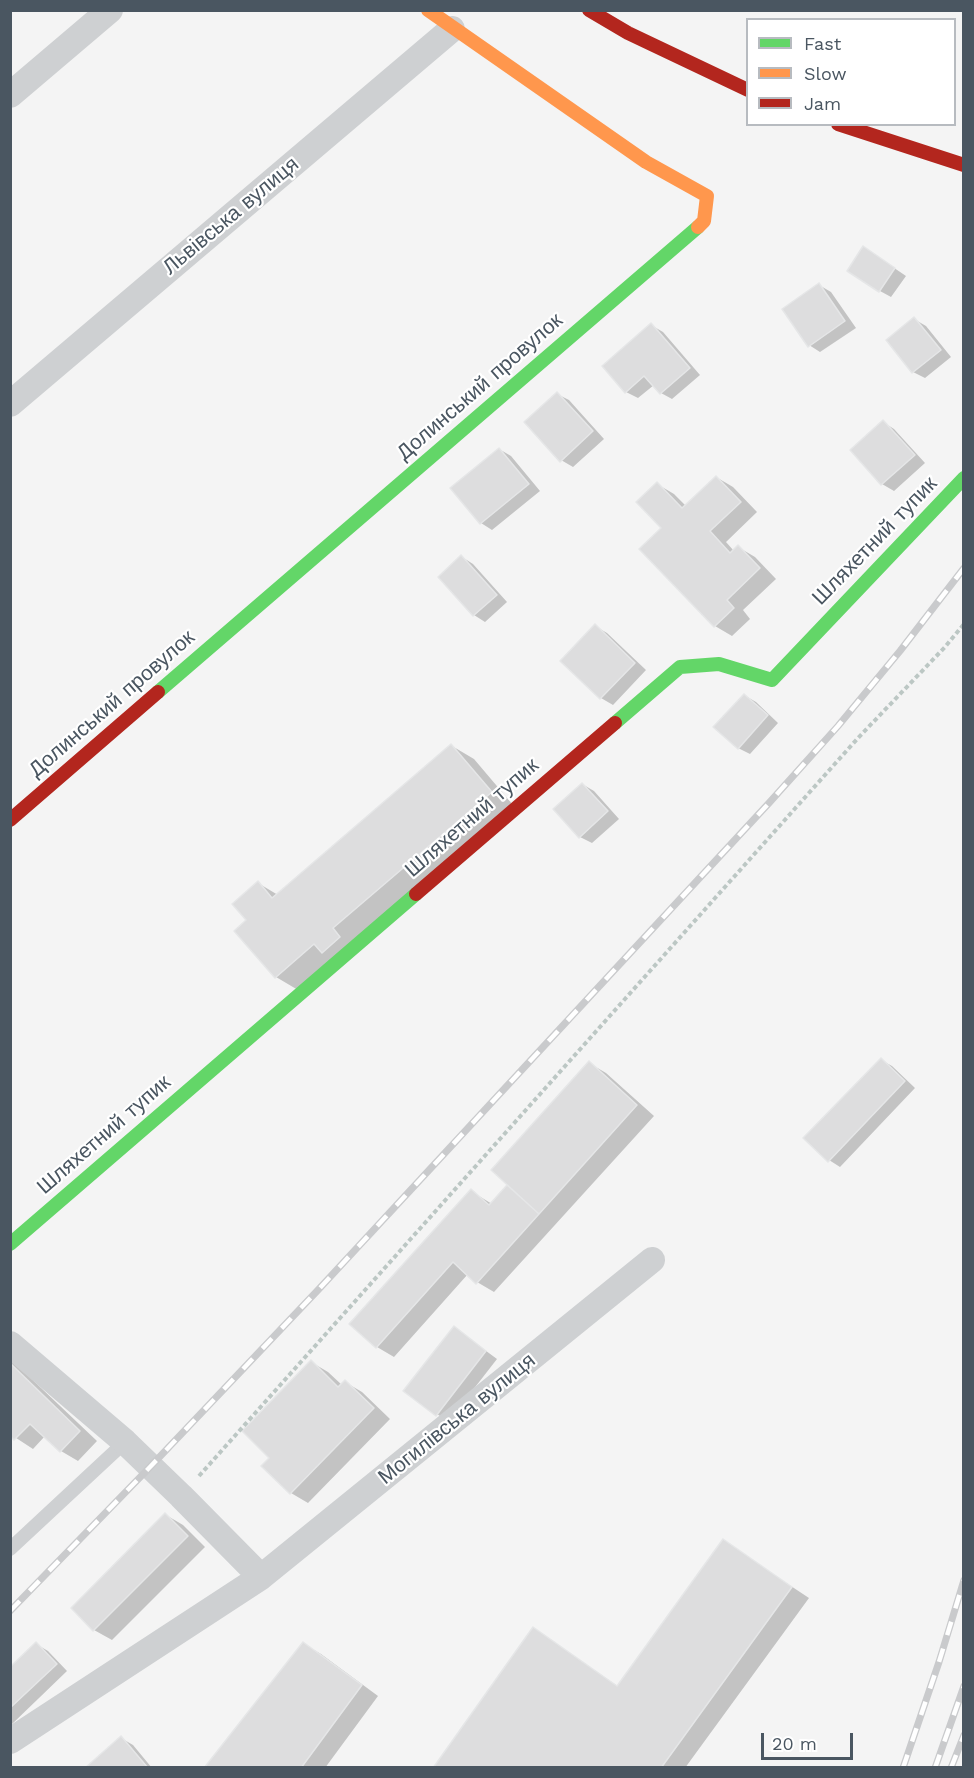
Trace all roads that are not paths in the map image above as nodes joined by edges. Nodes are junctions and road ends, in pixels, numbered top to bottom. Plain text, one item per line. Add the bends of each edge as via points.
1 (110, 10) edge
2 (428, 10) edge
3 (589, 10) edge
4 (452, 29) junction
5 (746, 90) edge
6 (10, 95) edge
7 (844, 126) edge
8 (963, 165) edge
9 (10, 404) edge
10 (963, 478) edge
11 (10, 820) edge
12 (10, 1244) edge
13 (652, 1260) dead end
14 (10, 1344) edge
15 (125, 1442) junction
16 (10, 1550) edge
17 (261, 1577) junction
18 (10, 1741) edge

1 - 6 street
2 - 4 street, Долинський провулок
3 - 5 street
4 - 9 street, Львівська вулиця
4 - 11 street, Долинський провулок via 646,162 707,196 704,221
7 - 8 street
10 - 12 street, Шляхетний тупик via 772,680 719,664 680,666
13 - 17 street, Могилівська вулиця
14 - 15 street
15 - 16 lane
15 - 17 street
17 - 18 street, Могилівська вулиця

